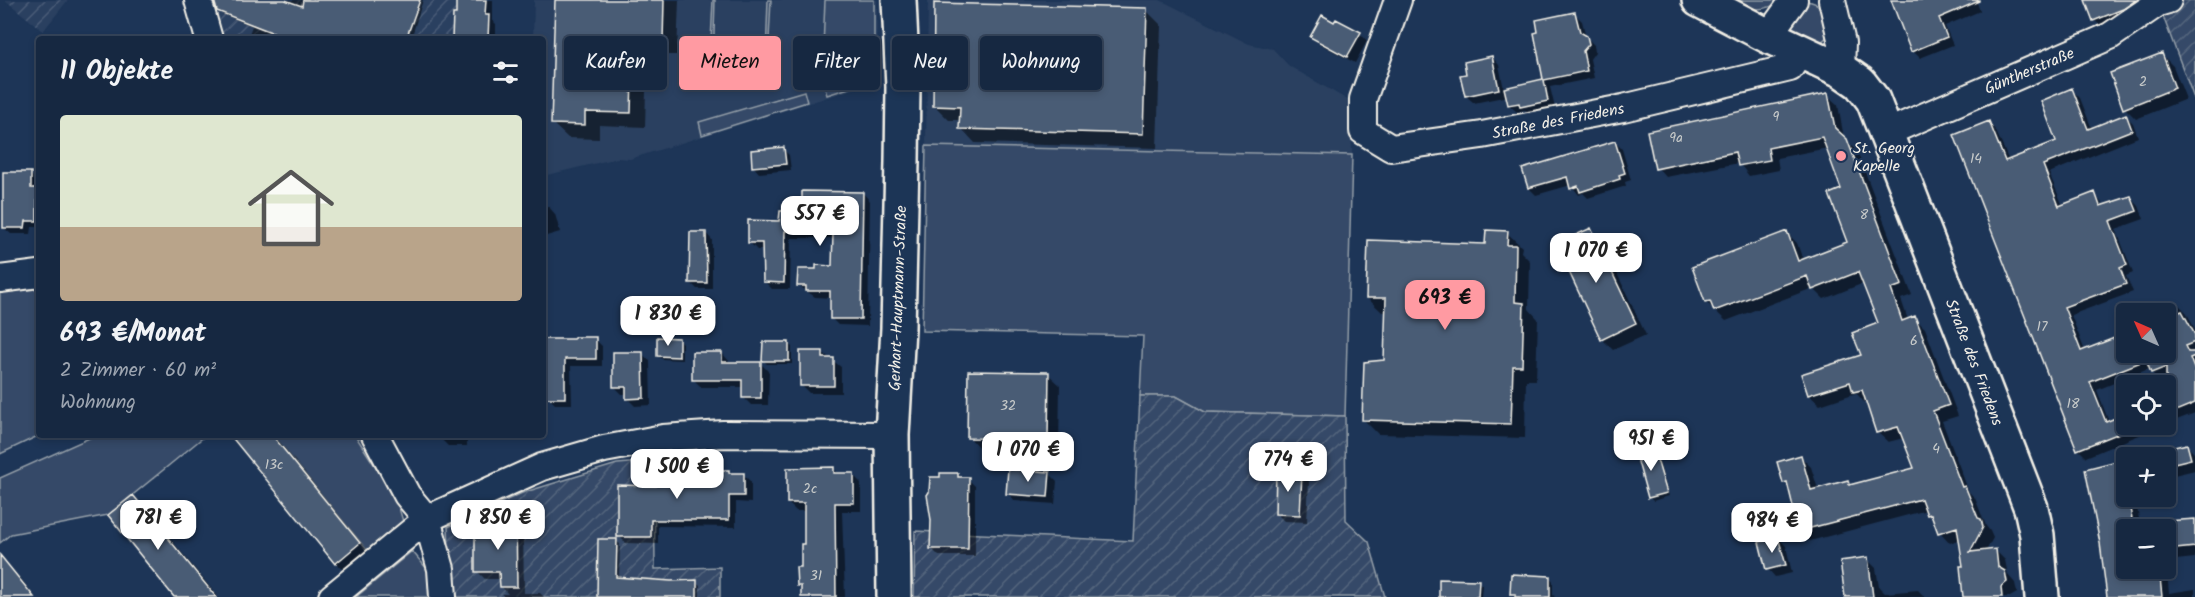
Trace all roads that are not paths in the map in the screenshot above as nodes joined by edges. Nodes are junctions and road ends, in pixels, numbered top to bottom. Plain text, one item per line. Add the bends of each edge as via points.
1 (198, 0) edge
2 (899, 0) edge
3 (1398, 0) edge
4 (1699, 0) edge
5 (1794, 0) edge
6 (1832, 0) edge
7 (2168, 0) edge
8 (208, 36) edge
9 (1768, 36) junction
10 (1801, 52) junction
11 (1841, 70) junction
12 (1886, 133) junction
13 (36, 274) edge
14 (0, 279) edge
15 (892, 435) junction
16 (377, 438) edge
17 (427, 519) junction
18 (332, 597) edge
19 (443, 597) edge
20 (894, 597) edge
21 (2042, 597) edge

1 - 8 street
2 - 15 main road, Gerhart-Hauptmann-Straße via 902,162
3 - 10 street, Straße des Friedens via 1363,99 1363,131 1391,148 1623,108 1790,68
4 - 9 main road, Straße des Friedens
5 - 9 street
6 - 11 street via 1842,43
7 - 12 street, Güntherstraße via 2110,36
9 - 10 main road, Straße des Friedens
10 - 11 main road, Straße des Friedens
11 - 12 main road, Straße des Friedens via 1860,83 1873,100
12 - 21 main road, Straße des Friedens via 2031,507
13 - 14 street
15 - 17 street via 723,434 633,443 542,467
15 - 20 main road, Gerhart-Hauptmann-Straße
16 - 17 street via 407,495
17 - 18 street
17 - 19 street via 441,568

